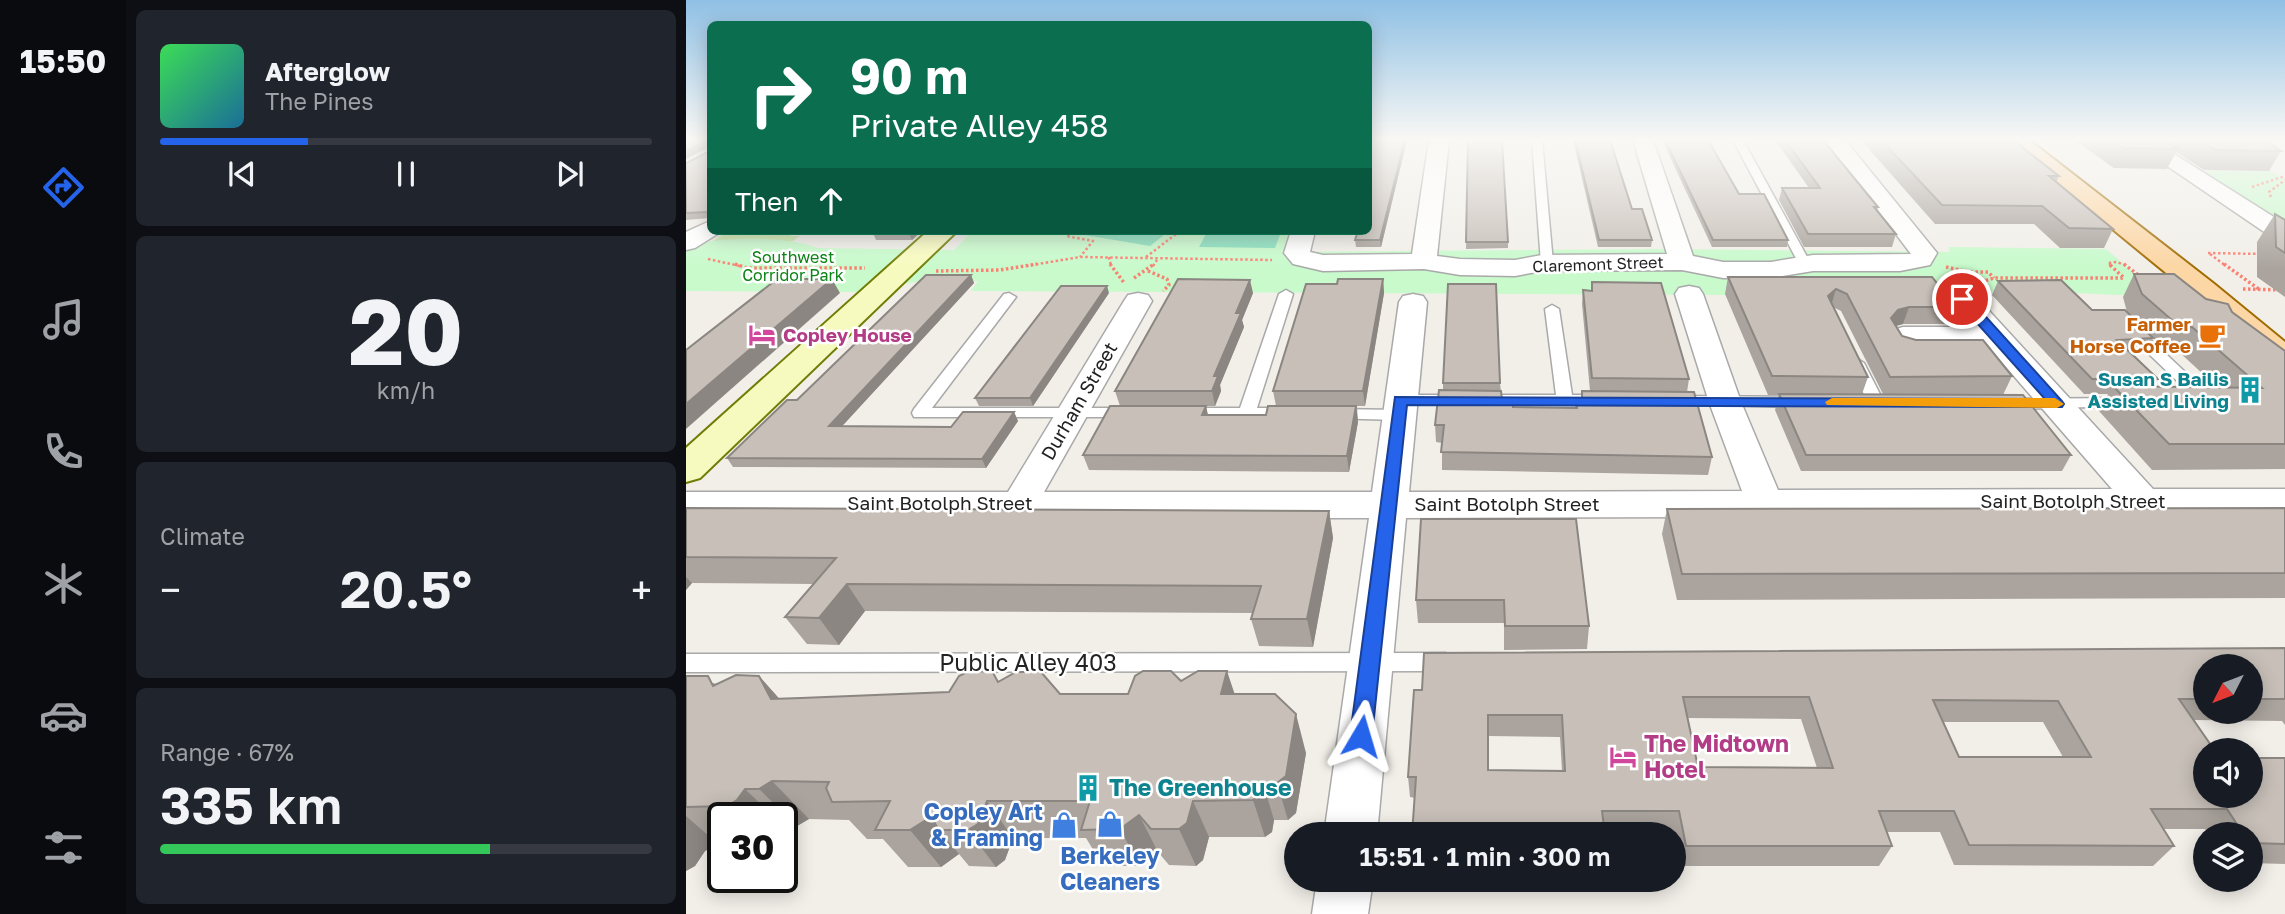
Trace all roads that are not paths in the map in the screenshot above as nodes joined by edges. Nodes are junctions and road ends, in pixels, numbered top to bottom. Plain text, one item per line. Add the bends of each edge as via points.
1 (1434, 183) edge
2 (1540, 183) edge
3 (1657, 183) edge
4 (1761, 183) edge
5 (1869, 183) edge
6 (2069, 183) edge
7 (2096, 183) edge
8 (2197, 183) edge
9 (707, 213) edge
10 (686, 226) edge
11 (707, 232) edge
12 (940, 235) edge
13 (1302, 235) edge
14 (2280, 244) edge
15 (694, 251) edge
16 (1424, 261) junction
17 (1682, 262) junction
18 (1547, 263) junction
19 (1805, 264) junction
20 (1964, 284) road end
21 (1131, 292) road end
22 (1286, 294) dead end
23 (1689, 294) dead end
24 (1009, 297) dead end
25 (1413, 302) dead end
26 (1552, 309) dead end
27 (2125, 323) edge
28 (2285, 330) edge
29 (1848, 346) edge
30 (2285, 359) edge
31 (1565, 400) junction
32 (1619, 400) edge
33 (1660, 401) edge
34 (1725, 402) junction
35 (1823, 402) edge
36 (1876, 402) edge
37 (2181, 402) edge
38 (1984, 403) edge
39 (2140, 403) edge
40 (2057, 404) junction
41 (1400, 407) junction
42 (1247, 413) junction
43 (1071, 414) junction
44 (686, 469) edge
45 (2142, 500) junction
46 (1020, 502) junction
47 (1765, 503) junction
48 (2284, 503) edge
49 (686, 505) edge
50 (1387, 505) junction
51 (1463, 662) edge
52 (686, 663) edge
53 (1370, 663) junction
54 (1352, 822) edge
55 (1343, 892) edge
56 (1340, 914) edge

1 - 16 street
2 - 18 lane
3 - 17 street
4 - 19 lane
5 - 19 street, Claremont Street via 1921,248 1923,257 1906,263
6 - 30 main road
7 - 28 main road
8 - 14 street
9 - 10 street
11 - 15 street
12 - 44 main road
13 - 16 street, Claremont Street via 1297,253 1308,261
16 - 18 street, Claremont Street via 1515,268
17 - 18 street, Claremont Street
17 - 19 street, Claremont Street via 1723,270 1779,270
20 - 40 street via 1999,341
21 - 43 street, Durham Street
22 - 42 lane
23 - 34 street
24 - 43 lane via 920,413
25 - 41 street
26 - 31 lane
27 - 37 lane via 2208,401
29 - 36 lane
31 - 32 lane
31 - 41 lane
33 - 34 lane
34 - 35 lane
34 - 47 street
38 - 40 lane
39 - 40 lane
40 - 45 street
41 - 42 lane
41 - 50 street
42 - 43 lane
43 - 46 street, Durham Street
45 - 47 street, Saint Botolph Street
45 - 48 street, Saint Botolph Street
46 - 49 street, Saint Botolph Street
46 - 50 street, Saint Botolph Street
47 - 50 street, Saint Botolph Street
50 - 53 street
51 - 53 lane, Public Alley 403
52 - 53 lane, Public Alley 403
53 - 54 street
55 - 56 street

